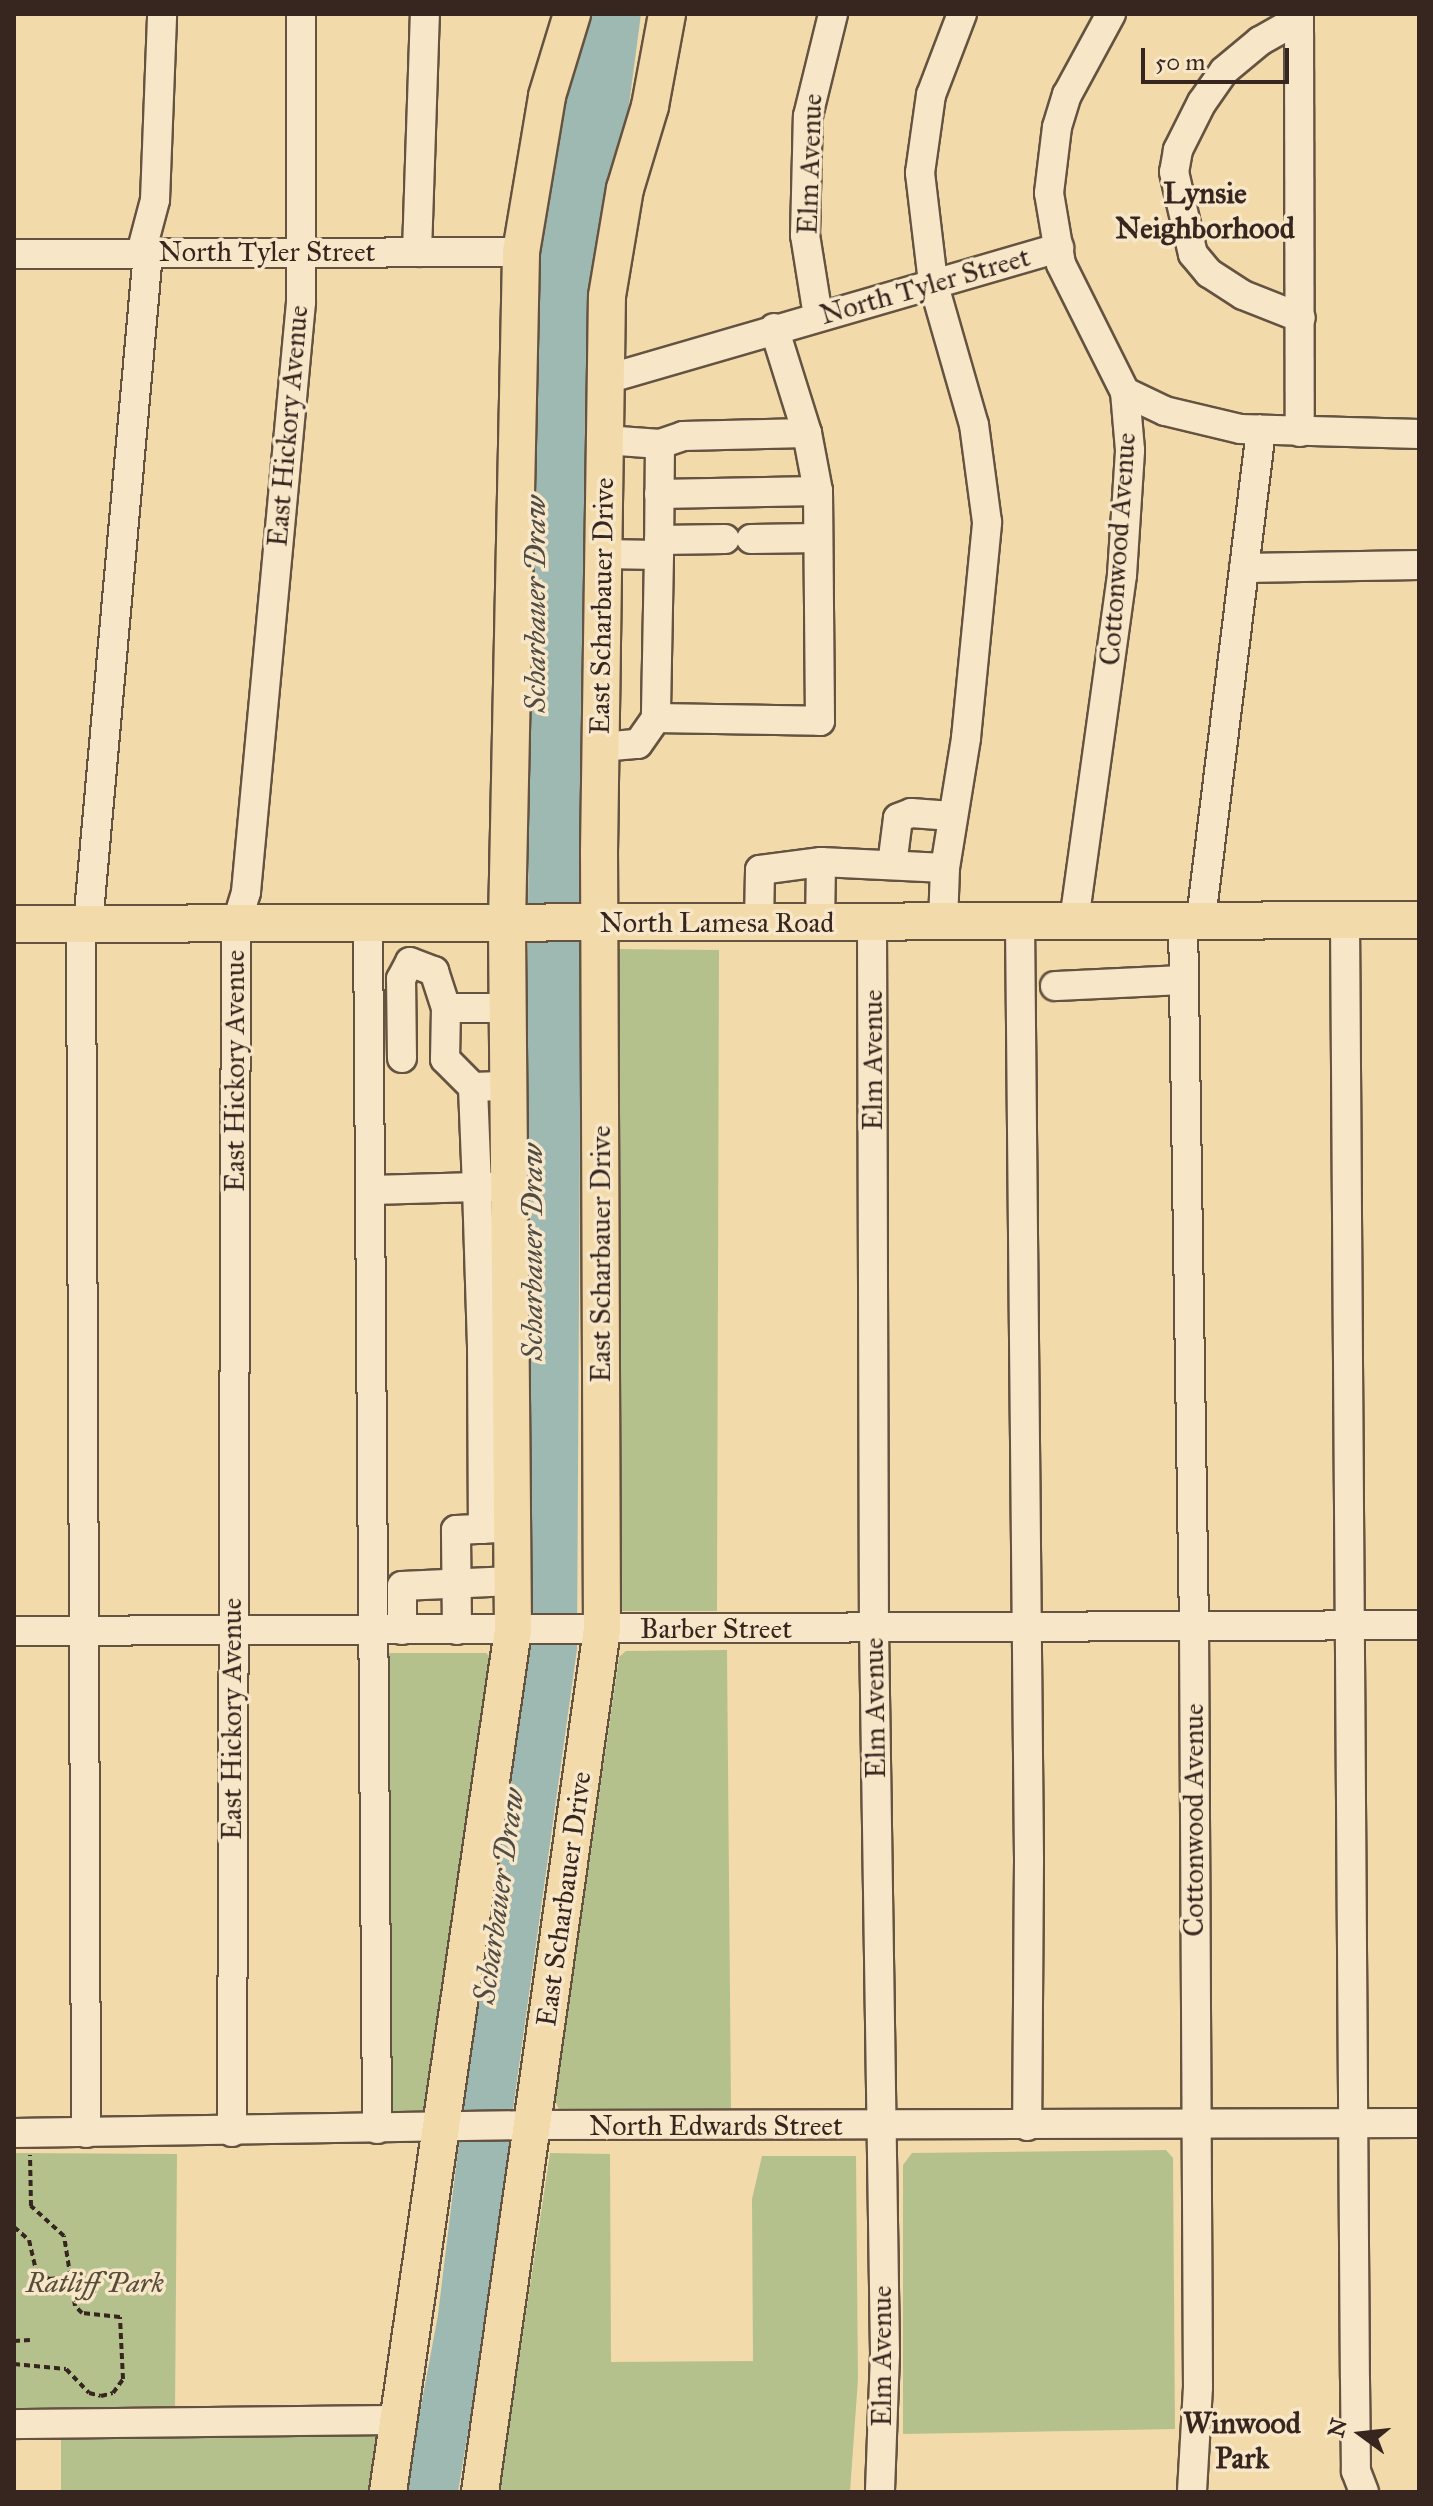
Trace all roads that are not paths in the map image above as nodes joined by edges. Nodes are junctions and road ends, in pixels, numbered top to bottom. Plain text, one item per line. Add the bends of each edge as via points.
1 (162, 14) edge
2 (301, 14) edge
3 (425, 14) edge
4 (572, 14) edge
5 (667, 14) edge
6 (833, 14) edge
7 (962, 14) edge
8 (1111, 14) edge
9 (1299, 17) edge
10 (1059, 248) junction
11 (301, 252) junction
12 (417, 252) junction
13 (521, 252) junction
14 (144, 253) junction
15 (14, 254) edge
16 (933, 282) junction
17 (818, 316) junction
18 (1301, 318) junction
19 (774, 328) junction
20 (607, 379) junction
21 (1125, 392) junction
22 (1261, 430) junction
23 (1300, 432) junction
24 (807, 433) junction
25 (1419, 434) edge
26 (605, 440) junction
27 (660, 444) junction
28 (818, 491) junction
29 (659, 494) junction
30 (818, 538) junction
31 (659, 548) junction
32 (603, 554) junction
33 (1419, 565) edge
34 (1244, 568) junction
35 (656, 718) junction
36 (601, 747) junction
37 (952, 816) junction
38 (821, 862) junction
39 (892, 865) junction
40 (945, 868) junction
41 (1192, 919) junction
42 (1345, 920) junction
43 (1419, 920) edge
44 (1020, 921) junction
45 (1074, 921) junction
46 (368, 923) junction
47 (411, 923) junction
48 (514, 923) junction
49 (596, 923) junction
50 (759, 923) junction
51 (820, 923) junction
52 (943, 923) junction
53 (14, 924) edge
54 (84, 924) junction
55 (872, 924) junction
56 (236, 925) junction
57 (410, 962) junction
58 (1184, 980) junction
59 (1055, 986) dead end
60 (446, 1008) junction
61 (508, 1008) junction
62 (370, 1058) junction
63 (402, 1058) junction
64 (445, 1059) junction
65 (491, 1087) junction
66 (493, 1187) junction
67 (372, 1190) junction
68 (497, 1528) junction
69 (456, 1581) junction
70 (512, 1581) junction
71 (1194, 1625) junction
72 (1351, 1625) junction
73 (1419, 1625) edge
74 (1028, 1626) junction
75 (874, 1628) junction
76 (232, 1629) junction
77 (602, 1629) junction
78 (373, 1630) junction
79 (402, 1630) junction
80 (457, 1630) junction
81 (513, 1630) junction
82 (14, 1631) edge
83 (85, 1631) junction
84 (1419, 2123) edge
85 (1355, 2124) junction
86 (532, 2125) junction
87 (880, 2126) junction
88 (1027, 2126) junction
89 (1195, 2127) junction
90 (441, 2128) junction
91 (377, 2129) junction
92 (232, 2132) junction
93 (22, 2133) edge
94 (86, 2133) junction
95 (401, 2420) junction
96 (14, 2424) edge
97 (388, 2492) edge
98 (480, 2492) edge
99 (880, 2492) edge
100 (1192, 2492) edge
101 (1364, 2492) edge

1 - 14 street via 155,200
2 - 11 street, East Hickory Avenue
3 - 12 street
4 - 13 main road via 547,96
5 - 20 main road, East Scharbauer Drive via 613,250
6 - 17 street, Elm Avenue via 808,116 805,235
7 - 16 street via 931,95 920,173
8 - 10 street, Cottonwood Avenue via 1081,61 1057,127 1049,193
9 - 18 street
9 - 18 street via 1224,71 1184,138 1174,172 1193,254 1209,273 1243,295
10 - 16 street, North Tyler Street
10 - 21 street, Cottonwood Avenue via 1061,264
11 - 12 street, North Tyler Street
11 - 14 street, North Tyler Street
11 - 56 street, East Hickory Avenue via 246,892
12 - 13 street, North Tyler Street
13 - 48 main road
14 - 15 street, North Tyler Street
14 - 54 street
16 - 17 street, North Tyler Street
16 - 37 street via 974,425 987,522 966,738
17 - 19 street, North Tyler Street
18 - 23 street
19 - 20 street, North Tyler Street
19 - 24 street
20 - 26 main road, East Scharbauer Drive
21 - 22 street via 1165,411
21 - 45 street, Cottonwood Avenue via 1130,450 1122,575
22 - 23 street
22 - 34 street, Cottonwood Avenue
23 - 25 street
24 - 27 street via 683,436
24 - 28 street
26 - 27 street
26 - 32 main road, East Scharbauer Drive
27 - 29 street
28 - 29 street
28 - 30 street
29 - 31 street
30 - 31 street via 738,539
30 - 35 street via 820,721
31 - 32 street
31 - 35 street
32 - 36 main road, East Scharbauer Drive
33 - 34 street
34 - 41 street, Cottonwood Avenue
35 - 36 street via 638,744
36 - 49 main road, East Scharbauer Drive
37 - 39 street via 911,813 898,818
37 - 40 street
38 - 39 street
38 - 50 street via 760,870
38 - 51 street
39 - 40 street
40 - 52 street
41 - 42 main road, North Lamesa Road
41 - 45 main road, North Lamesa Road
41 - 58 street, Cottonwood Avenue
42 - 43 main road, North Lamesa Road
42 - 72 street
44 - 45 main road, North Lamesa Road
44 - 52 main road, North Lamesa Road
44 - 74 street
46 - 47 main road, North Lamesa Road
46 - 56 main road, North Lamesa Road
46 - 62 street
47 - 48 main road, North Lamesa Road
47 - 57 street
48 - 49 main road, North Lamesa Road
48 - 61 main road
49 - 50 main road, North Lamesa Road
49 - 77 main road, East Scharbauer Drive
50 - 51 main road, North Lamesa Road
51 - 55 main road, North Lamesa Road
52 - 55 main road, North Lamesa Road
53 - 54 main road, North Lamesa Road
54 - 56 main road, North Lamesa Road
54 - 83 street
55 - 75 street, Elm Avenue
56 - 76 street, East Hickory Avenue
57 - 60 street via 434,971
57 - 63 street via 401,979
58 - 59 street
58 - 71 street, Cottonwood Avenue
60 - 61 street
60 - 64 street
61 - 65 main road
62 - 63 street
62 - 67 street
63 - 64 street
64 - 65 street
65 - 66 main road
66 - 67 street
66 - 68 main road
67 - 78 street
68 - 69 street via 456,1530
68 - 70 main road
69 - 70 street
69 - 79 street via 402,1586
69 - 80 street
70 - 81 main road
71 - 72 street, Barber Street
71 - 74 street, Barber Street
71 - 89 street, Cottonwood Avenue
72 - 73 street, Barber Street
72 - 85 street
74 - 75 street, Barber Street
74 - 88 street
75 - 77 street, Barber Street
75 - 87 street, Elm Avenue
76 - 78 street, Barber Street
76 - 83 street, Barber Street
76 - 92 street, East Hickory Avenue
77 - 81 street, Barber Street
77 - 86 main road, East Scharbauer Drive
78 - 79 street, Barber Street
78 - 91 street
79 - 80 street, Barber Street
80 - 81 street, Barber Street
81 - 90 main road
82 - 83 street, Barber Street
83 - 94 street
84 - 85 street, North Edwards Street
85 - 89 street, North Edwards Street
85 - 101 street via 1356,2471
86 - 87 street, North Edwards Street
86 - 90 street, North Edwards Street
86 - 98 main road, East Scharbauer Drive
87 - 88 street, North Edwards Street
87 - 99 street, Elm Avenue via 885,2354
88 - 89 street, North Edwards Street
89 - 100 street, Cottonwood Avenue via 1198,2387
90 - 91 street, North Edwards Street
90 - 95 main road
91 - 92 street, North Edwards Street
92 - 94 street, North Edwards Street
93 - 94 street, North Edwards Street
95 - 96 street
95 - 97 main road

